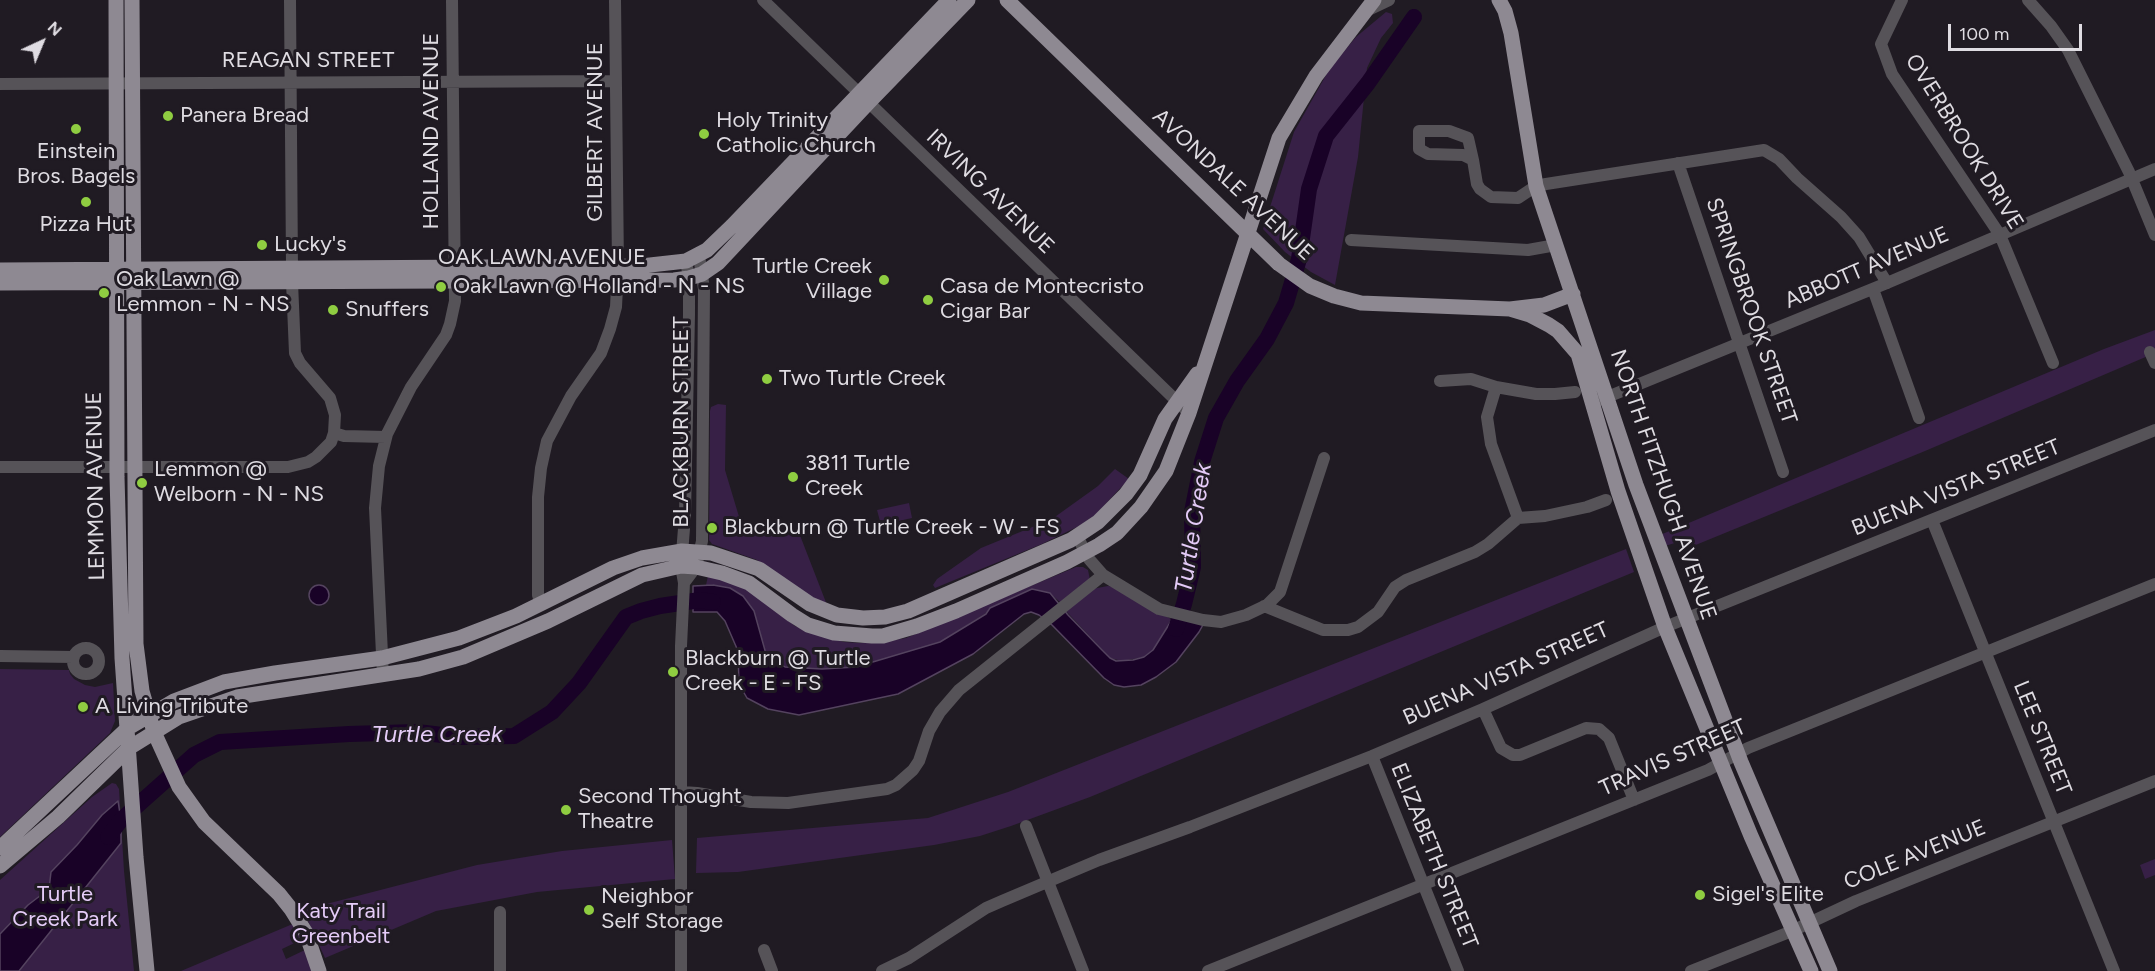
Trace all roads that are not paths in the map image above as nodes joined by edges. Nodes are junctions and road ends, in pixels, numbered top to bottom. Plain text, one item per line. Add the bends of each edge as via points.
1 (116, 0) edge
2 (132, 0) edge
3 (290, 0) edge
4 (452, 0) edge
5 (615, 0) edge
6 (763, 0) edge
7 (949, 0) edge
8 (968, 0) edge
9 (1007, 0) edge
10 (1389, 0) edge
11 (1499, 0) edge
12 (1902, 0) edge
13 (2028, 0) edge
14 (1367, 10) edge
15 (453, 81) junction
16 (616, 81) junction
17 (291, 82) junction
18 (124, 83) junction
19 (0, 84) edge
20 (863, 98) junction
21 (1473, 160) dead end
22 (1678, 163) junction
23 (2155, 169) edge
24 (2132, 179) junction
25 (782, 184) junction
26 (1536, 186) junction
27 (2000, 235) junction
28 (2155, 235) edge
29 (1252, 238) junction
30 (1351, 240) dead end
31 (1557, 245) junction
32 (693, 258) junction
33 (0, 270) edge
34 (618, 273) junction
35 (455, 274) junction
36 (125, 275) junction
37 (292, 275) junction
38 (696, 276) junction
39 (0, 283) edge
40 (1887, 283) junction
41 (1873, 289) junction
42 (1573, 294) junction
43 (1510, 309) junction
44 (1741, 343) junction
45 (1578, 354) joint
46 (2053, 363) dead end
47 (1202, 366) junction
48 (1440, 381) dead end
49 (1496, 387) junction
50 (1575, 392) dead end
51 (688, 393) junction
52 (703, 394) junction
53 (1608, 397) junction
54 (1176, 401) junction
55 (1593, 402) junction
56 (1189, 413) junction
57 (1919, 418) dead end
58 (2155, 430) edge
59 (334, 433) junction
60 (386, 437) junction
61 (1324, 458) dead end
62 (117, 466) junction
63 (0, 467) edge
64 (135, 467) junction
65 (1783, 472) dead end
66 (1140, 475) junction
67 (1636, 485) junction
68 (1157, 486) junction
69 (1612, 495) junction
70 (1518, 518) junction
71 (1932, 520) junction
72 (1077, 536) junction
73 (701, 551) junction
74 (1086, 553) junction
75 (686, 561) junction
76 (1103, 574) junction
77 (2155, 584) edge
78 (1272, 599) junction
79 (930, 602) junction
80 (541, 603) junction
81 (1290, 617) junction
82 (1685, 618) junction
83 (936, 619) junction
84 (548, 621) junction
85 (1665, 627) junction
86 (1986, 652) junction
87 (0, 656) edge
88 (74, 657) dead end
89 (382, 658) junction
90 (275, 673) junction
91 (383, 675) junction
92 (278, 690) junction
93 (1483, 709) junction
94 (148, 714) junction
95 (128, 728) junction
96 (153, 732) junction
97 (129, 748) junction
98 (1738, 753) junction
99 (1372, 756) junction
100 (1721, 763) junction
101 (104, 773) junction
102 (129, 781) junction
103 (2155, 781) edge
104 (682, 792) junction
105 (1635, 800) junction
106 (2054, 822) junction
107 (1026, 826) dead end
108 (0, 848) edge
109 (0, 866) edge
110 (1048, 881) junction
111 (1423, 884) junction
112 (500, 912) dead end
113 (1808, 923) junction
114 (1792, 931) junction
115 (764, 950) dead end
116 (147, 971) edge
117 (319, 971) edge
118 (500, 971) edge
119 (681, 971) edge
120 (772, 971) edge
121 (882, 971) edge
122 (1083, 971) edge
123 (1208, 971) edge
124 (1458, 971) edge
125 (1691, 971) edge
126 (1811, 971) edge
127 (1830, 971) edge
128 (2114, 971) edge

1 - 18 main road, LEMMON AVENUE
2 - 18 main road, LEMMON AVENUE
3 - 17 street
4 - 15 street, HOLLAND AVENUE
5 - 16 street, GILBERT AVENUE
6 - 20 street, IRVING AVENUE
7 - 20 main road
8 - 20 main road
9 - 29 main road, AVONDALE AVENUE
10 - 14 street
11 - 26 main road, NORTH FITZHUGH AVENUE via 1511,33
12 - 27 street, OVERBROOK DRIVE via 1881,44 1892,74
13 - 24 street via 2067,50
14 - 29 main road via 1316,76 1279,138
15 - 16 street, REAGAN STREET
15 - 17 street, REAGAN STREET
15 - 35 street, HOLLAND AVENUE
16 - 34 street, GILBERT AVENUE
17 - 18 street, REAGAN STREET
17 - 37 street
18 - 19 street, REAGAN STREET
18 - 36 main road, LEMMON AVENUE
20 - 25 main road
20 - 54 street, IRVING AVENUE
21 - 26 street via 1477,184 1491,197 1518,198
22 - 26 street
22 - 40 street via 1771,152 1853,230
22 - 44 street, SPRINGBROOK STREET
23 - 24 street, ABBOTT AVENUE
24 - 27 street, ABBOTT AVENUE
24 - 28 street
25 - 32 main road
25 - 38 main road via 718,263
26 - 31 main road, NORTH FITZHUGH AVENUE
27 - 40 street, ABBOTT AVENUE
27 - 46 street, OVERBROOK DRIVE
29 - 43 main road, AVONDALE AVENUE via 1295,277 1334,296 1374,304
29 - 47 main road
30 - 31 street via 1528,250
31 - 42 main road, NORTH FITZHUGH AVENUE
32 - 34 main road, OAK LAWN AVENUE
32 - 38 street, BLACKBURN STREET
33 - 36 main road, OAK LAWN AVENUE
34 - 35 main road, OAK LAWN AVENUE
34 - 38 main road, OAK LAWN AVENUE via 674,280
34 - 80 street, GILBERT AVENUE via 614,319 605,343 570,396 547,441 538,497
35 - 37 main road, OAK LAWN AVENUE
35 - 60 street, HOLLAND AVENUE via 453,314 446,335 411,387
36 - 37 main road, OAK LAWN AVENUE
36 - 39 main road, OAK LAWN AVENUE
36 - 62 main road, LEMMON AVENUE
36 - 64 main road, LEMMON AVENUE
37 - 59 street via 295,352 330,398 335,415
38 - 51 street, BLACKBURN STREET
38 - 52 street, BLACKBURN STREET
40 - 41 street, ABBOTT AVENUE
41 - 44 street, ABBOTT AVENUE
41 - 57 street
42 - 43 main road, AVONDALE AVENUE via 1544,305
42 - 53 main road, NORTH FITZHUGH AVENUE
43 - 45 main road, AVONDALE AVENUE via 1549,325
44 - 53 street, ABBOTT AVENUE
44 - 65 street, SPRINGBROOK STREET
45 - 55 main road, NORTH FITZHUGH AVENUE
47 - 54 main road
47 - 56 main road
48 - 49 street via 1471,379
49 - 50 street via 1536,394
49 - 70 street via 1487,417 1491,444
51 - 52 street
51 - 75 street, BLACKBURN STREET
52 - 73 street, BLACKBURN STREET
53 - 55 street, ABBOTT AVENUE
53 - 67 main road, NORTH FITZHUGH AVENUE
54 - 56 street, IRVING AVENUE
54 - 66 main road
55 - 69 main road, NORTH FITZHUGH AVENUE
56 - 68 main road
58 - 71 street, BUENA VISTA STREET
59 - 60 street
59 - 64 street via 323,451 300,465
60 - 89 street, HOLLAND AVENUE via 375,508
61 - 78 street
62 - 63 street
62 - 64 street
62 - 95 main road, LEMMON AVENUE via 122,658
64 - 94 main road, LEMMON AVENUE via 136,644
66 - 68 main road
66 - 72 main road via 1114,508
67 - 69 main road
67 - 82 main road, NORTH FITZHUGH AVENUE
68 - 74 main road via 1128,522
69 - 70 street via 1587,507
69 - 85 main road, NORTH FITZHUGH AVENUE
70 - 81 street via 1475,552 1395,587 1378,612 1358,627 1323,630
71 - 82 street, BUENA VISTA STREET
71 - 86 street, LEE STREET
72 - 74 street
72 - 79 main road
73 - 75 main road
73 - 79 main road via 759,569 810,604 837,615 885,616
74 - 76 street
74 - 83 main road
75 - 80 main road via 657,554 627,562
75 - 83 main road via 749,583 808,625 834,633 883,636
75 - 84 main road via 630,579
75 - 104 street, BLACKBURN STREET
76 - 78 street via 1150,604 1203,620 1221,622 1246,615
76 - 104 street via 949,700 929,731 913,770 887,789 788,803
77 - 86 street, TRAVIS STREET
78 - 81 street
78 - 81 street
79 - 83 main road
80 - 84 main road
80 - 89 main road via 459,638
82 - 85 street, BUENA VISTA STREET
82 - 98 main road, NORTH FITZHUGH AVENUE
84 - 91 main road via 463,657
85 - 93 street, BUENA VISTA STREET
85 - 100 main road, NORTH FITZHUGH AVENUE
86 - 98 street, TRAVIS STREET
86 - 106 street, LEE STREET
87 - 88 street
89 - 90 main road
89 - 91 street, HOLLAND AVENUE
90 - 92 main road
90 - 94 main road via 207,687
91 - 92 main road
92 - 96 main road via 208,706
93 - 99 street, BUENA VISTA STREET
93 - 105 street via 1502,748 1513,755 1586,728 1599,729 1609,738
94 - 95 main road
94 - 96 main road, LEMMON AVENUE
95 - 97 main road, LEMMON AVENUE
95 - 108 main road
96 - 97 main road
96 - 117 main road, LEMMON AVENUE via 179,787 204,822 285,902 306,933
97 - 101 main road
97 - 102 main road, LEMMON AVENUE
98 - 100 street, TRAVIS STREET
98 - 113 main road, NORTH FITZHUGH AVENUE
99 - 110 street, BUENA VISTA STREET
99 - 111 street, ELIZABETH STREET
100 - 105 street, TRAVIS STREET
100 - 114 main road, NORTH FITZHUGH AVENUE
101 - 102 main road
101 - 109 main road
102 - 116 main road, LEMMON AVENUE
103 - 106 street, COLE AVENUE
104 - 119 street, BLACKBURN STREET
105 - 111 street, TRAVIS STREET
106 - 113 street, COLE AVENUE
106 - 128 street, LEE STREET
107 - 110 street
110 - 121 street, BUENA VISTA STREET via 986,909
110 - 122 street
111 - 123 street, TRAVIS STREET
111 - 124 street, ELIZABETH STREET
112 - 118 street
113 - 114 street, COLE AVENUE
113 - 127 main road, NORTH FITZHUGH AVENUE
114 - 125 street, COLE AVENUE
114 - 126 main road, NORTH FITZHUGH AVENUE
115 - 120 street

